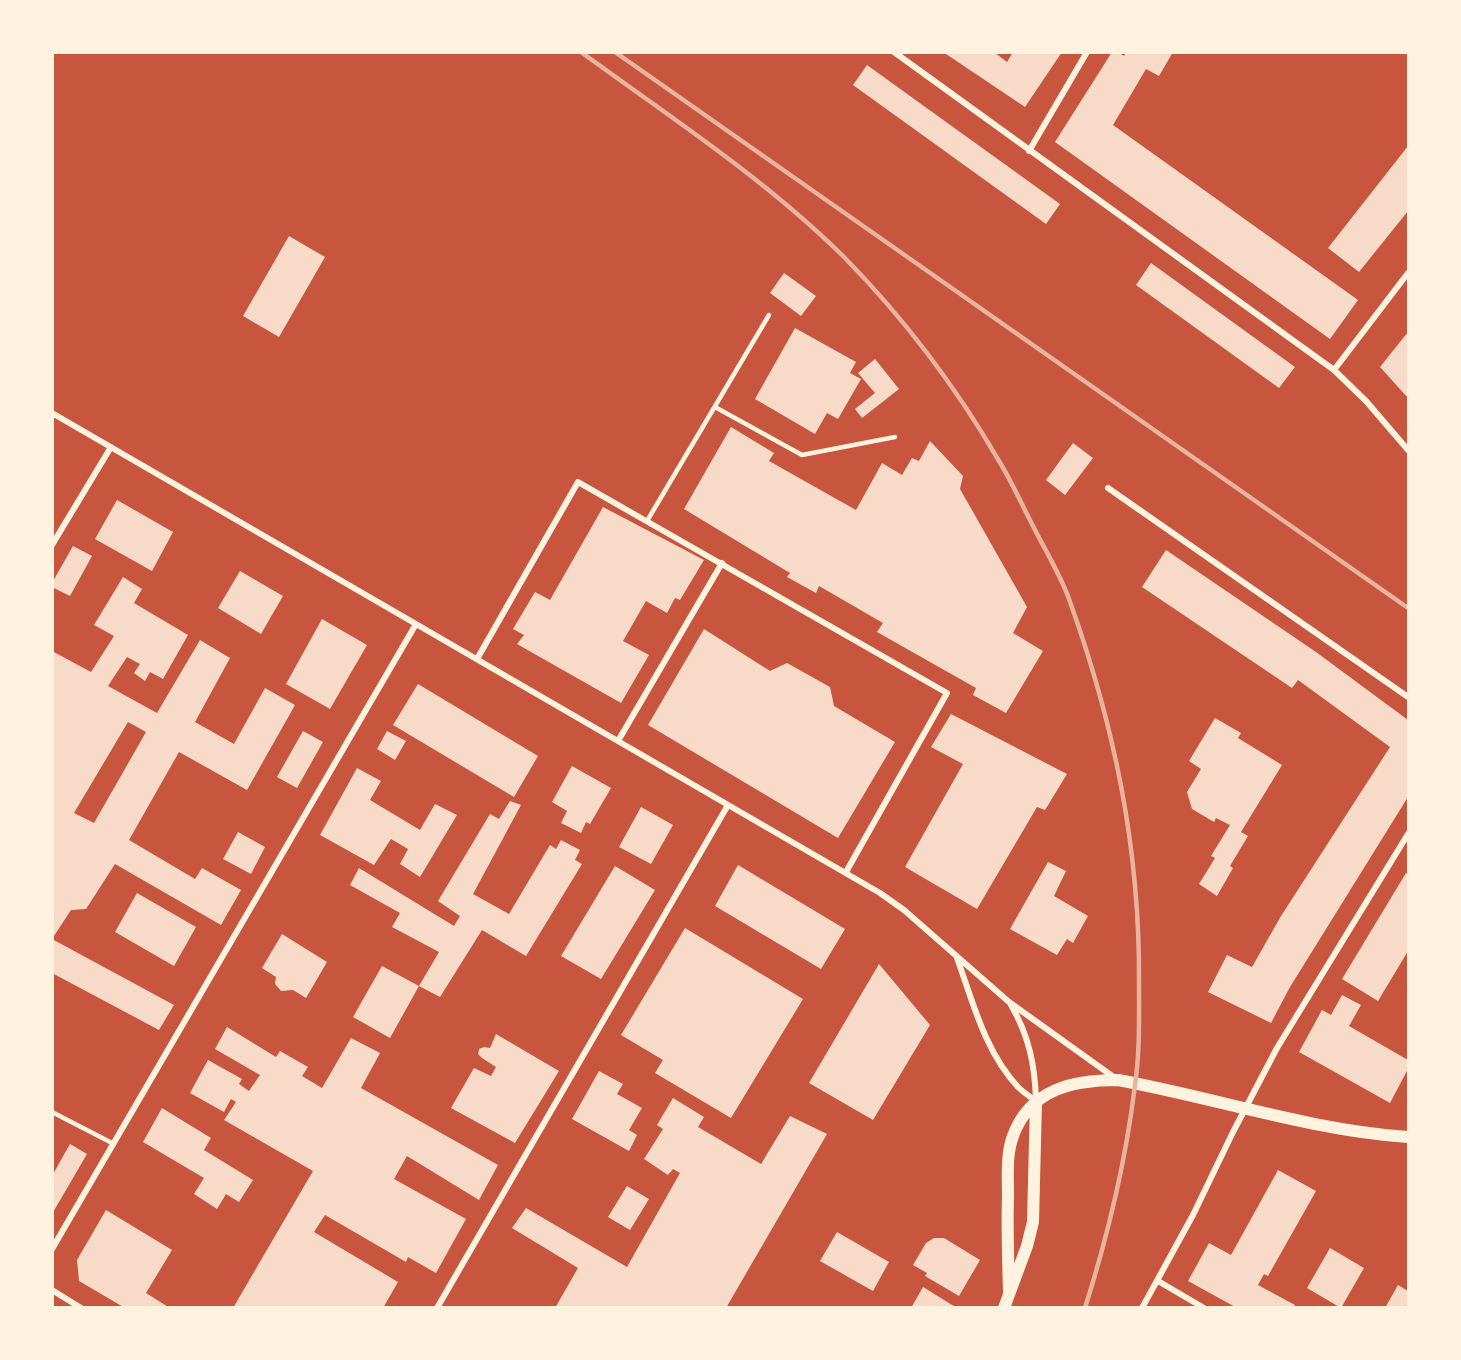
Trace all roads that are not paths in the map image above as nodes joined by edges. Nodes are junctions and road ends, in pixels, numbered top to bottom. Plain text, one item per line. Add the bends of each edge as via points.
1 (894, 52) edge
2 (1087, 52) edge
3 (1029, 151) junction
4 (1408, 273) edge
5 (769, 315) dead end
6 (1334, 370) junction
7 (715, 407) junction
8 (52, 413) edge
9 (895, 437) dead end
10 (111, 447) junction
11 (1408, 450) edge
12 (1108, 488) dead end
13 (647, 521) junction
14 (52, 545) edge
15 (722, 563) junction
16 (416, 624) junction
17 (477, 659) junction
18 (1408, 697) edge
19 (618, 741) junction
20 (728, 805) junction
21 (1408, 834) edge
22 (846, 872) junction
23 (957, 958) junction
24 (1009, 1002) junction
25 (1118, 1080) junction
26 (1036, 1101) junction
27 (1245, 1110) junction
28 (52, 1112) edge
29 (1408, 1137) edge
30 (114, 1145) junction
31 (52, 1249) edge
32 (1158, 1281) junction
33 (52, 1290) edge
34 (1009, 1292) junction
35 (81, 1308) edge
36 (437, 1308) edge
37 (1004, 1308) edge
38 (1142, 1308) edge
39 (1204, 1308) edge

1 - 3 street
2 - 3 street
3 - 6 street
4 - 6 street
5 - 7 lane
6 - 11 street
7 - 9 lane via 802,455
7 - 13 lane
8 - 10 street
10 - 14 street
10 - 16 street
12 - 18 street
13 - 15 street
13 - 17 street via 578,482
15 - 19 street
15 - 22 street via 947,693
16 - 17 street
16 - 30 street
17 - 19 street
19 - 20 street
20 - 22 street
20 - 36 street
21 - 27 street via 1285,1034
22 - 23 street via 904,910
23 - 24 street
23 - 26 street via 985,1035 999,1061 1018,1087
24 - 25 street
24 - 26 street via 1030,1047
25 - 26 main road via 1073,1083
25 - 27 main road
26 - 34 main road via 1032,1222
26 - 34 main road via 1022,1118 1011,1144
27 - 29 main road via 1367,1134
27 - 32 street
28 - 30 lane
30 - 31 street
32 - 38 street
32 - 39 street
33 - 35 street
34 - 37 main road

